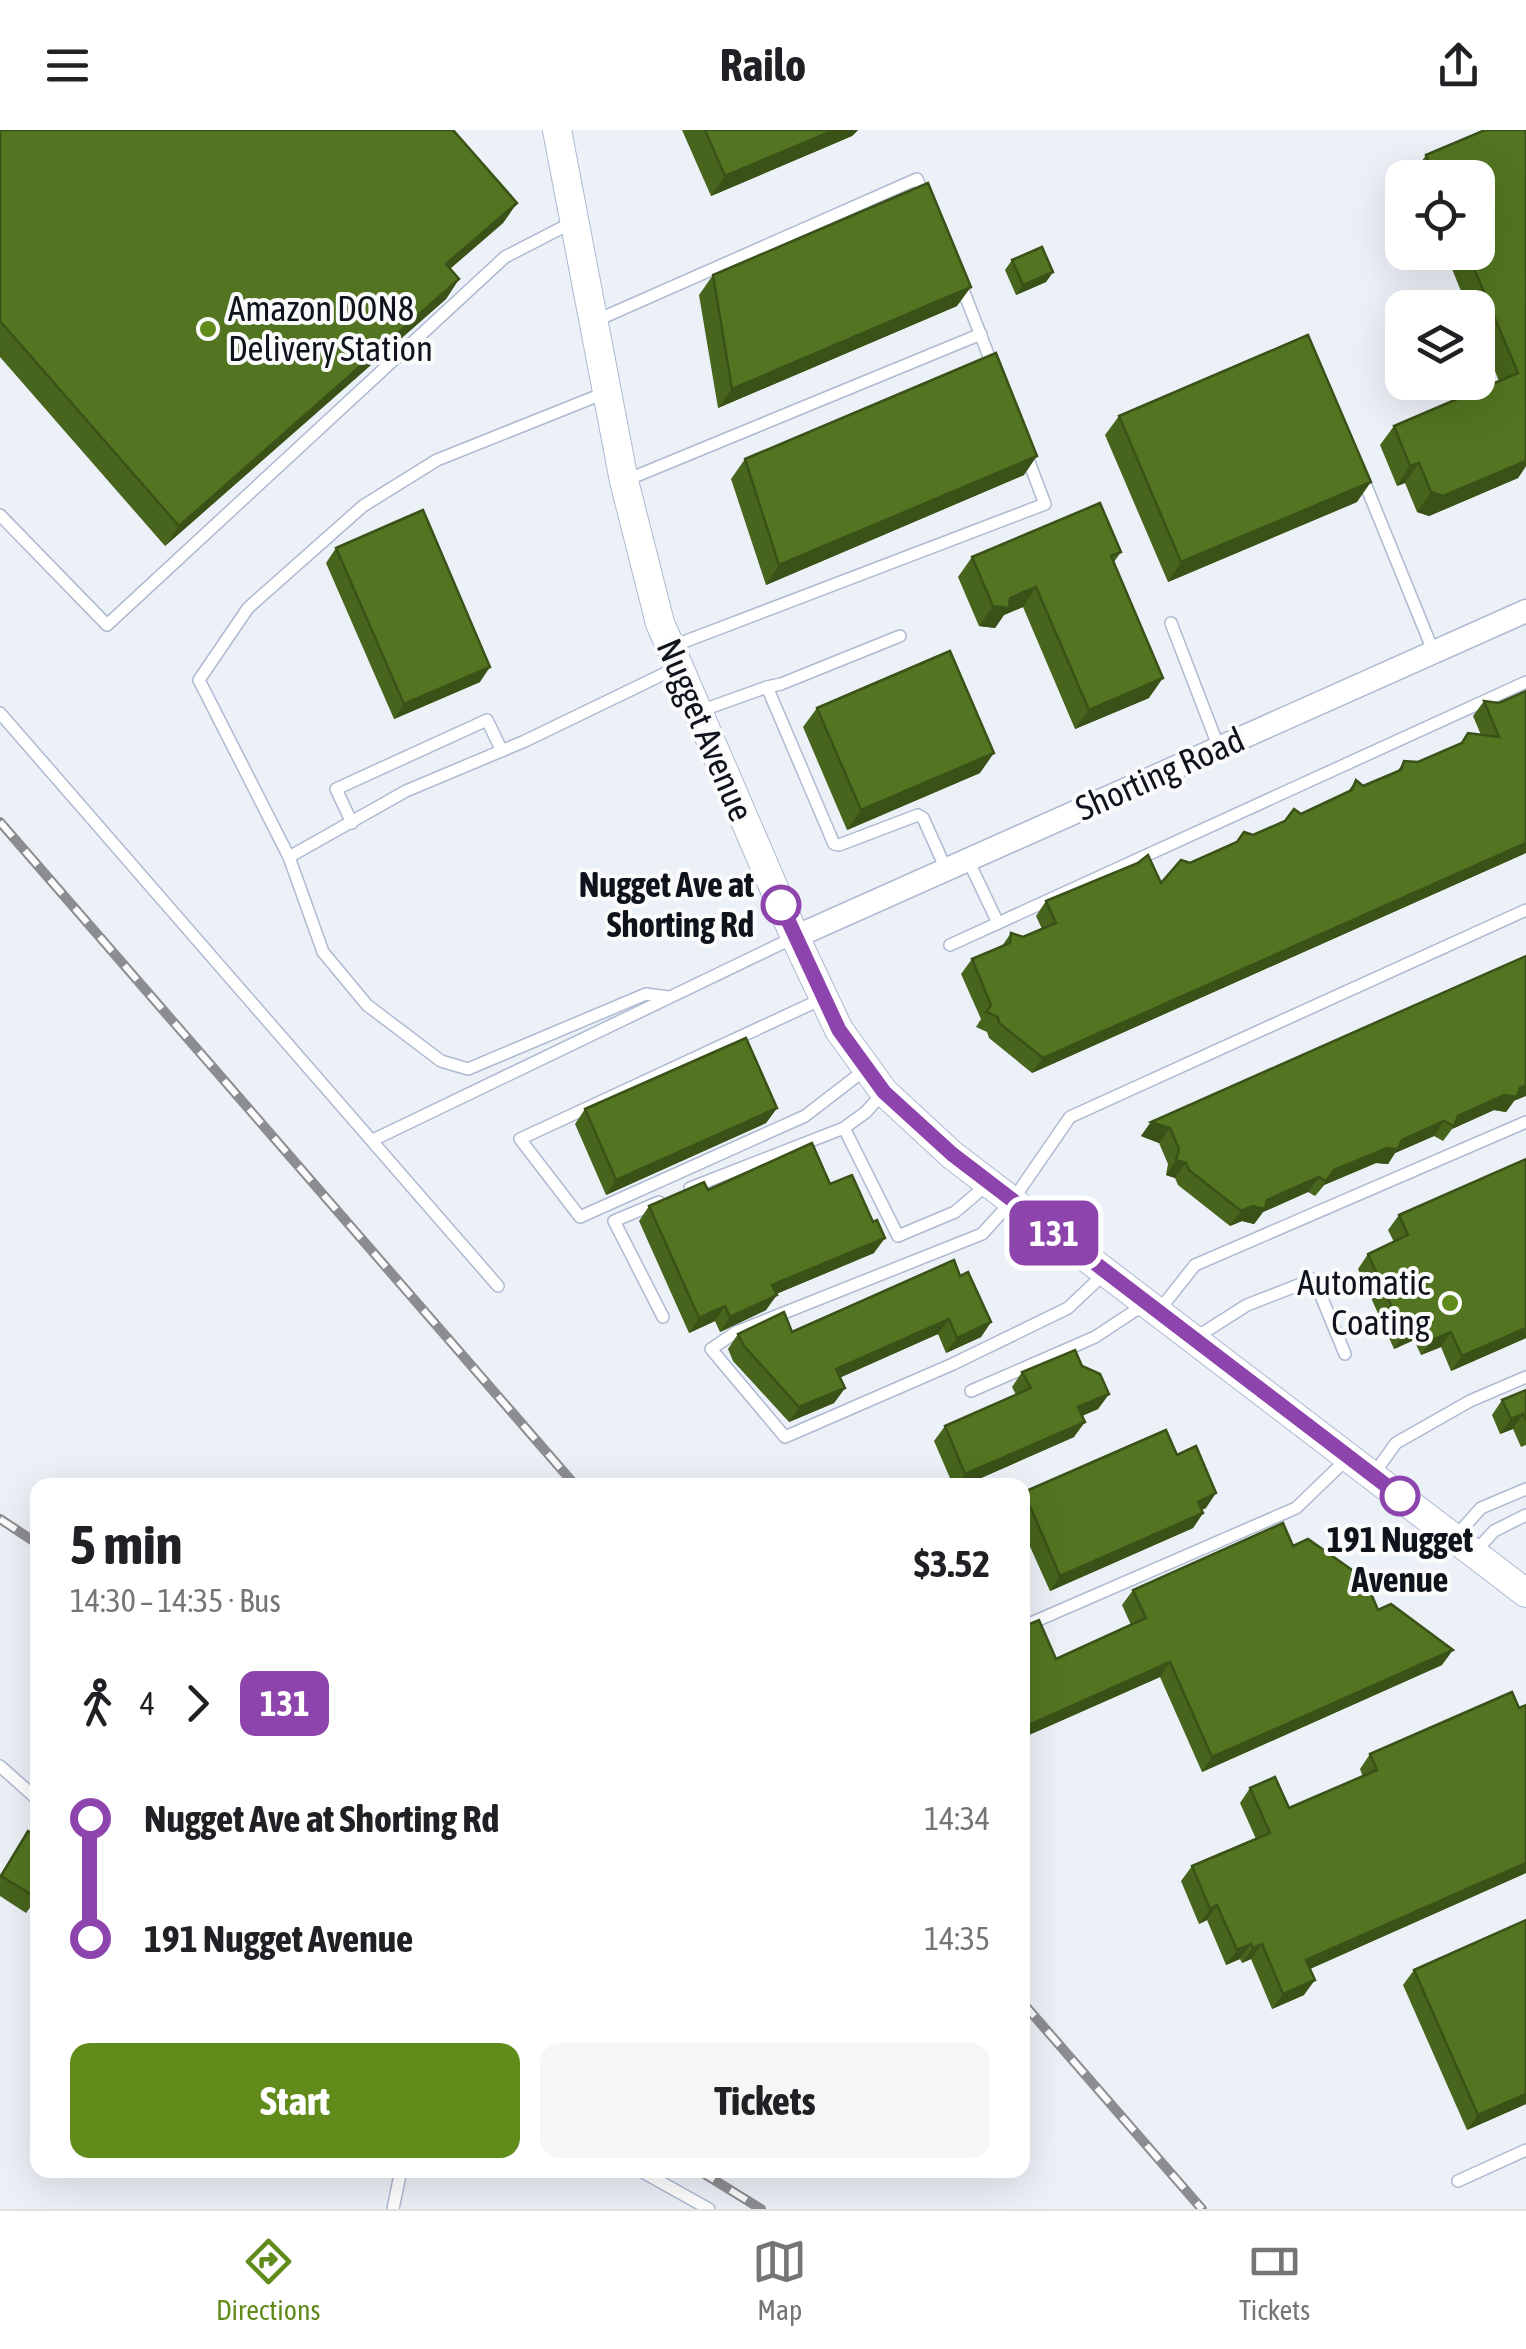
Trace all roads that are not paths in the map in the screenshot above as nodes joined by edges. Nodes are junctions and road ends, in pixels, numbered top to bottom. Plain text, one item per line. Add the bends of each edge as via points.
1 (557, 130) edge
2 (931, 213) edge
3 (575, 221) junction
4 (952, 265) edge
5 (594, 321) junction
6 (981, 334) junction
7 (1000, 385) edge
8 (608, 392) junction
9 (1020, 436) edge
10 (1360, 471) edge
11 (624, 481) junction
12 (0, 516) edge
13 (1526, 611) edge
14 (1171, 623) dead end
15 (900, 636) dead end
16 (1434, 652) junction
17 (673, 657) junction
18 (1526, 682) edge
19 (767, 686) junction
20 (696, 712) junction
21 (0, 713) edge
22 (1220, 748) junction
23 (502, 750) junction
24 (352, 823) junction
25 (289, 856) junction
26 (957, 864) junction
27 (1526, 910) edge
28 (998, 923) junction
29 (795, 937) junction
30 (950, 945) dead end
31 (668, 997) junction
32 (824, 998) junction
33 (866, 1068) junction
34 (884, 1092) junction
35 (1526, 1122) edge
36 (844, 1128) junction
37 (373, 1140) junction
38 (989, 1183) junction
39 (684, 1190) edge
40 (667, 1198) edge
41 (1012, 1201) junction
42 (1105, 1273) junction
43 (498, 1286) dead end
44 (1151, 1308) junction
45 (663, 1316) dead end
46 (1195, 1338) junction
47 (1345, 1354) dead end
48 (1526, 1377) edge
49 (971, 1391) dead end
50 (1348, 1457) junction
51 (1372, 1476) junction
52 (1526, 1489) edge
53 (1526, 1515) edge
54 (1465, 1545) junction
55 (1526, 1593) edge
56 (1030, 1624) edge
57 (0, 1766) edge
58 (30, 1793) edge
59 (1526, 2150) edge
60 (399, 2178) edge
61 (653, 2178) edge
62 (1458, 2181) dead end
63 (393, 2209) edge
64 (709, 2209) edge

1 - 3 street, Nugget Avenue
2 - 5 lane via 917,178
3 - 5 street, Nugget Avenue
3 - 12 lane via 504,257 107,625
4 - 6 lane
5 - 8 street, Nugget Avenue
6 - 7 lane
6 - 11 lane
8 - 11 street, Nugget Avenue
8 - 25 lane via 437,460 363,506 248,608 199,680
9 - 17 lane via 1045,504
10 - 16 lane
11 - 17 street, Nugget Avenue
13 - 16 street, Shorting Road
14 - 22 lane
15 - 19 lane
16 - 22 street, Shorting Road
17 - 20 street, Nugget Avenue
17 - 23 lane
18 - 28 lane
19 - 20 lane
19 - 26 lane via 834,844 918,816
20 - 29 street, Nugget Avenue
21 - 37 lane
22 - 26 street, Shorting Road
23 - 24 lane
23 - 24 lane via 487,720 336,789
24 - 25 lane
25 - 31 lane via 323,952 368,1005 441,1061 468,1069 646,994
26 - 28 lane
26 - 29 street, Shorting Road
27 - 41 lane via 1070,1117
28 - 30 lane
29 - 31 lane
29 - 32 street, Nugget Avenue
31 - 37 lane
32 - 33 street, Nugget Avenue
32 - 33 lane via 520,1139 580,1217 804,1116
33 - 34 street, Nugget Avenue
34 - 36 lane
34 - 38 street, Nugget Avenue
35 - 44 lane via 1195,1266
36 - 38 lane via 898,1236 955,1212
36 - 39 lane
37 - 43 lane
38 - 41 street, Nugget Avenue
40 - 45 lane via 614,1221
41 - 42 street, Nugget Avenue
41 - 42 lane via 982,1234 736,1332 711,1349 784,1437 1068,1308
42 - 44 street, Nugget Avenue
44 - 46 street, Nugget Avenue
44 - 49 lane
46 - 47 lane via 1246,1305 1314,1279
46 - 50 street, Nugget Avenue
48 - 51 lane via 1396,1442
50 - 51 street, Nugget Avenue
50 - 56 lane via 1296,1508
51 - 54 street, Nugget Avenue
52 - 54 lane via 1481,1508
53 - 54 lane
54 - 55 street, Nugget Avenue
57 - 58 lane
59 - 62 lane
60 - 63 lane
61 - 64 lane

